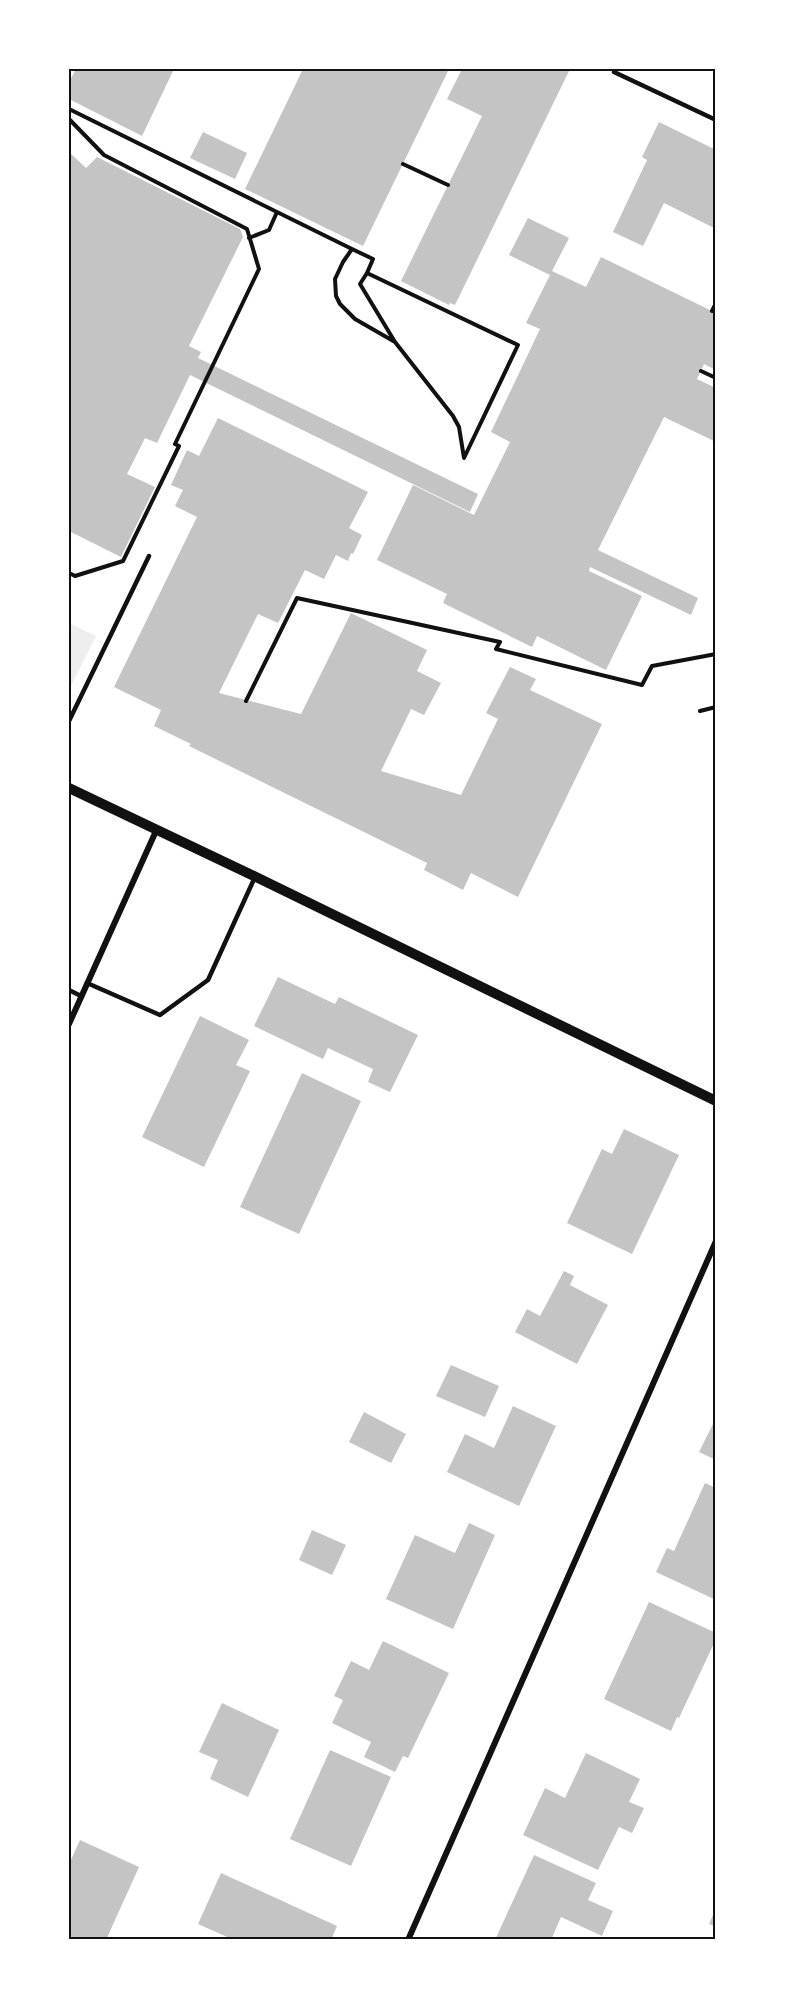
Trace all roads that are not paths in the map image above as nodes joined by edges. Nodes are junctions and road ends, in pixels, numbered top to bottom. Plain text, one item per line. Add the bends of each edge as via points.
1 (614, 72) dead end
2 (716, 120) edge
3 (149, 556) dead end
4 (69, 721) edge
5 (69, 788) edge
6 (156, 831) junction
7 (256, 877) junction
8 (87, 983) junction
9 (69, 990) edge
10 (81, 996) junction
11 (69, 1024) edge
12 (716, 1101) edge
13 (716, 1241) edge
14 (408, 1940) edge

1 - 2 lane
3 - 4 lane
5 - 6 street
6 - 7 street
6 - 8 street
7 - 8 lane via 208,980 160,1015
7 - 12 street
8 - 10 street
9 - 10 lane
10 - 11 street
13 - 14 street

